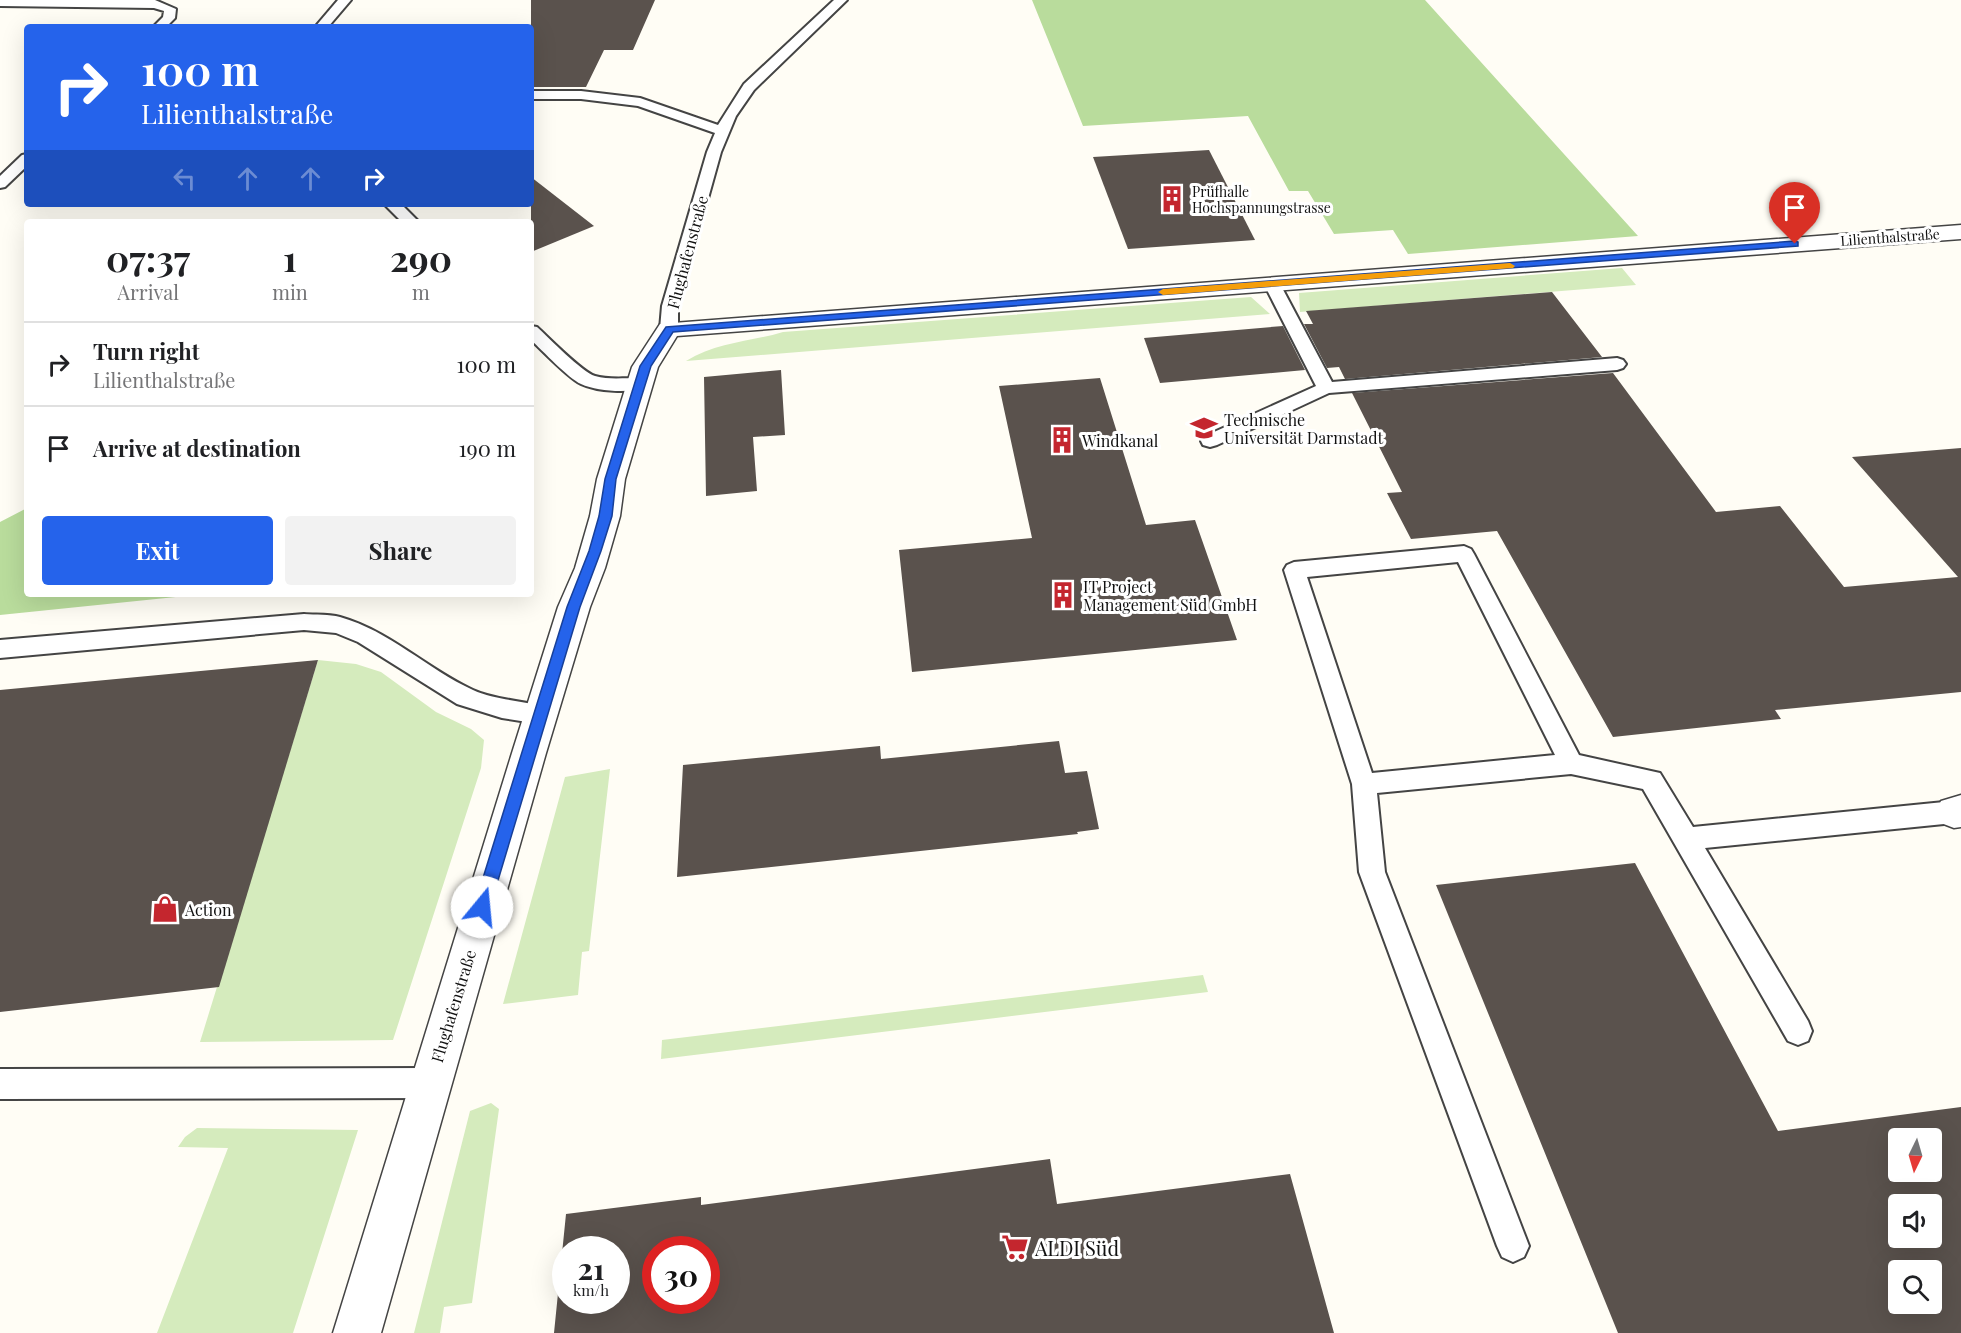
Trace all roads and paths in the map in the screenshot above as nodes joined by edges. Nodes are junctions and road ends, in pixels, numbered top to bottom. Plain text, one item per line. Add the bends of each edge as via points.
1 (345, 0) edge
2 (841, 0) edge
3 (0, 2) edge
4 (162, 24) edge
5 (324, 24) edge
6 (534, 95) edge
7 (722, 130) junction
8 (24, 161) edge
9 (0, 183) edge
10 (395, 207) edge
11 (408, 219) edge
12 (1961, 232) edge
13 (1272, 284) junction
14 (669, 329) junction
15 (534, 334) edge
16 (1617, 364) dead end
17 (640, 384) junction
18 (1326, 388) junction
19 (1210, 441) dead end
20 (0, 649) edge
21 (540, 715) junction
22 (1571, 764) junction
23 (1364, 784) junction
24 (1958, 812) edge
25 (1686, 839) junction
26 (1798, 1031) dead end
27 (429, 1083) junction
28 (0, 1084) edge
29 (1514, 1246) dead end
30 (357, 1333) edge

1 - 5 lane
2 - 7 lane, Flughafenstraße via 749,87
3 - 4 lane via 155,4 170,9 169,18
6 - 7 lane via 581,95 640,102
7 - 14 lane, Flughafenstraße via 670,306
8 - 9 lane
10 - 11 lane
12 - 13 street, Lilienthalstraße
13 - 14 street, Lilienthalstraße
13 - 18 lane
14 - 17 street, Flughafenstraße via 645,366
15 - 17 lane via 586,380
16 - 18 lane
17 - 21 street, Flughafenstraße via 610,479 605,516 590,568
18 - 19 lane
20 - 21 lane via 304,622 338,625 366,636 465,697 502,709
21 - 27 street, Flughafenstraße
22 - 23 lane
22 - 23 lane via 1464,554 1294,570
22 - 25 lane via 1651,780
23 - 29 lane via 1372,872
24 - 25 lane
25 - 26 lane
27 - 28 lane
27 - 30 street, Flughafenstraße

